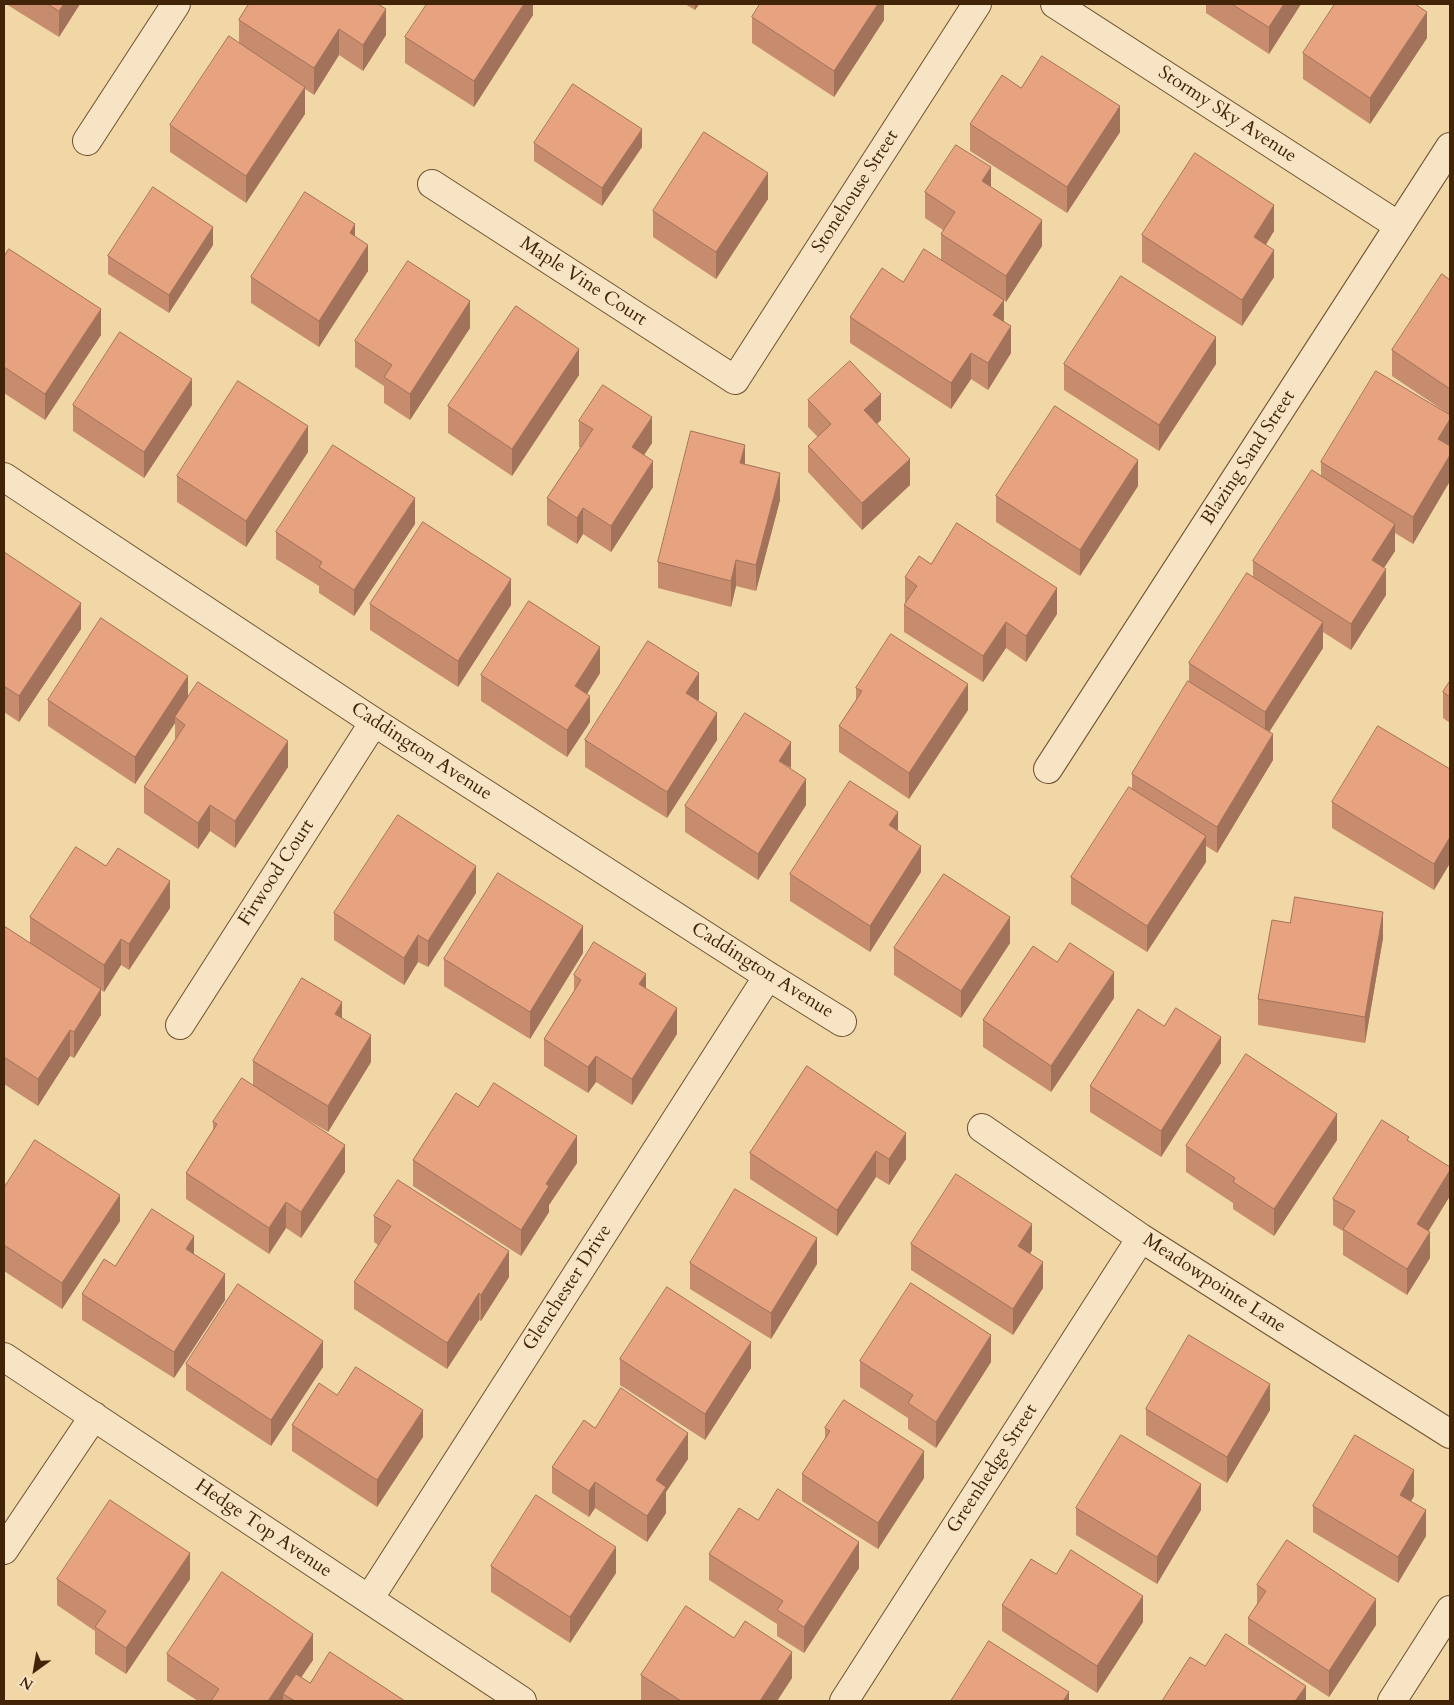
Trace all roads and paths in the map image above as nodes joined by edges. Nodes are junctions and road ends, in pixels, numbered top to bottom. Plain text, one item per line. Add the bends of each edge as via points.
1 (176, 4) edge
2 (978, 4) edge
3 (1055, 4) edge
4 (87, 141) dead end
5 (1450, 147) edge
6 (432, 184) dead end
7 (1399, 226) junction
8 (735, 380) joint
9 (4, 477) edge
10 (374, 722) junction
11 (1048, 769) dead end
12 (768, 976) junction
13 (842, 1022) dead end
14 (180, 1025) dead end
15 (982, 1128) dead end
16 (1141, 1238) junction
17 (4, 1357) edge
18 (94, 1416) junction
19 (1450, 1434) edge
20 (4, 1550) edge
21 (369, 1599) junction
22 (1450, 1610) edge
23 (522, 1701) edge
24 (844, 1701) edge
25 (1392, 1701) edge

1 - 4 street
2 - 8 street, Stonehouse Street
3 - 7 street, Stormy Sky Avenue
5 - 7 street, Blazing Sand Street
6 - 8 street, Maple Vine Court
7 - 11 street, Blazing Sand Street
9 - 10 street, Caddington Avenue
10 - 12 street, Caddington Avenue
10 - 14 street, Firwood Court
12 - 13 street, Caddington Avenue
12 - 21 street, Glenchester Drive
15 - 16 street, Meadowpointe Lane
16 - 19 street, Meadowpointe Lane
16 - 24 street, Greenhedge Street
17 - 18 street, Hedge Top Avenue
18 - 20 street
18 - 21 street, Hedge Top Avenue
21 - 23 street, Hedge Top Avenue
22 - 25 street

